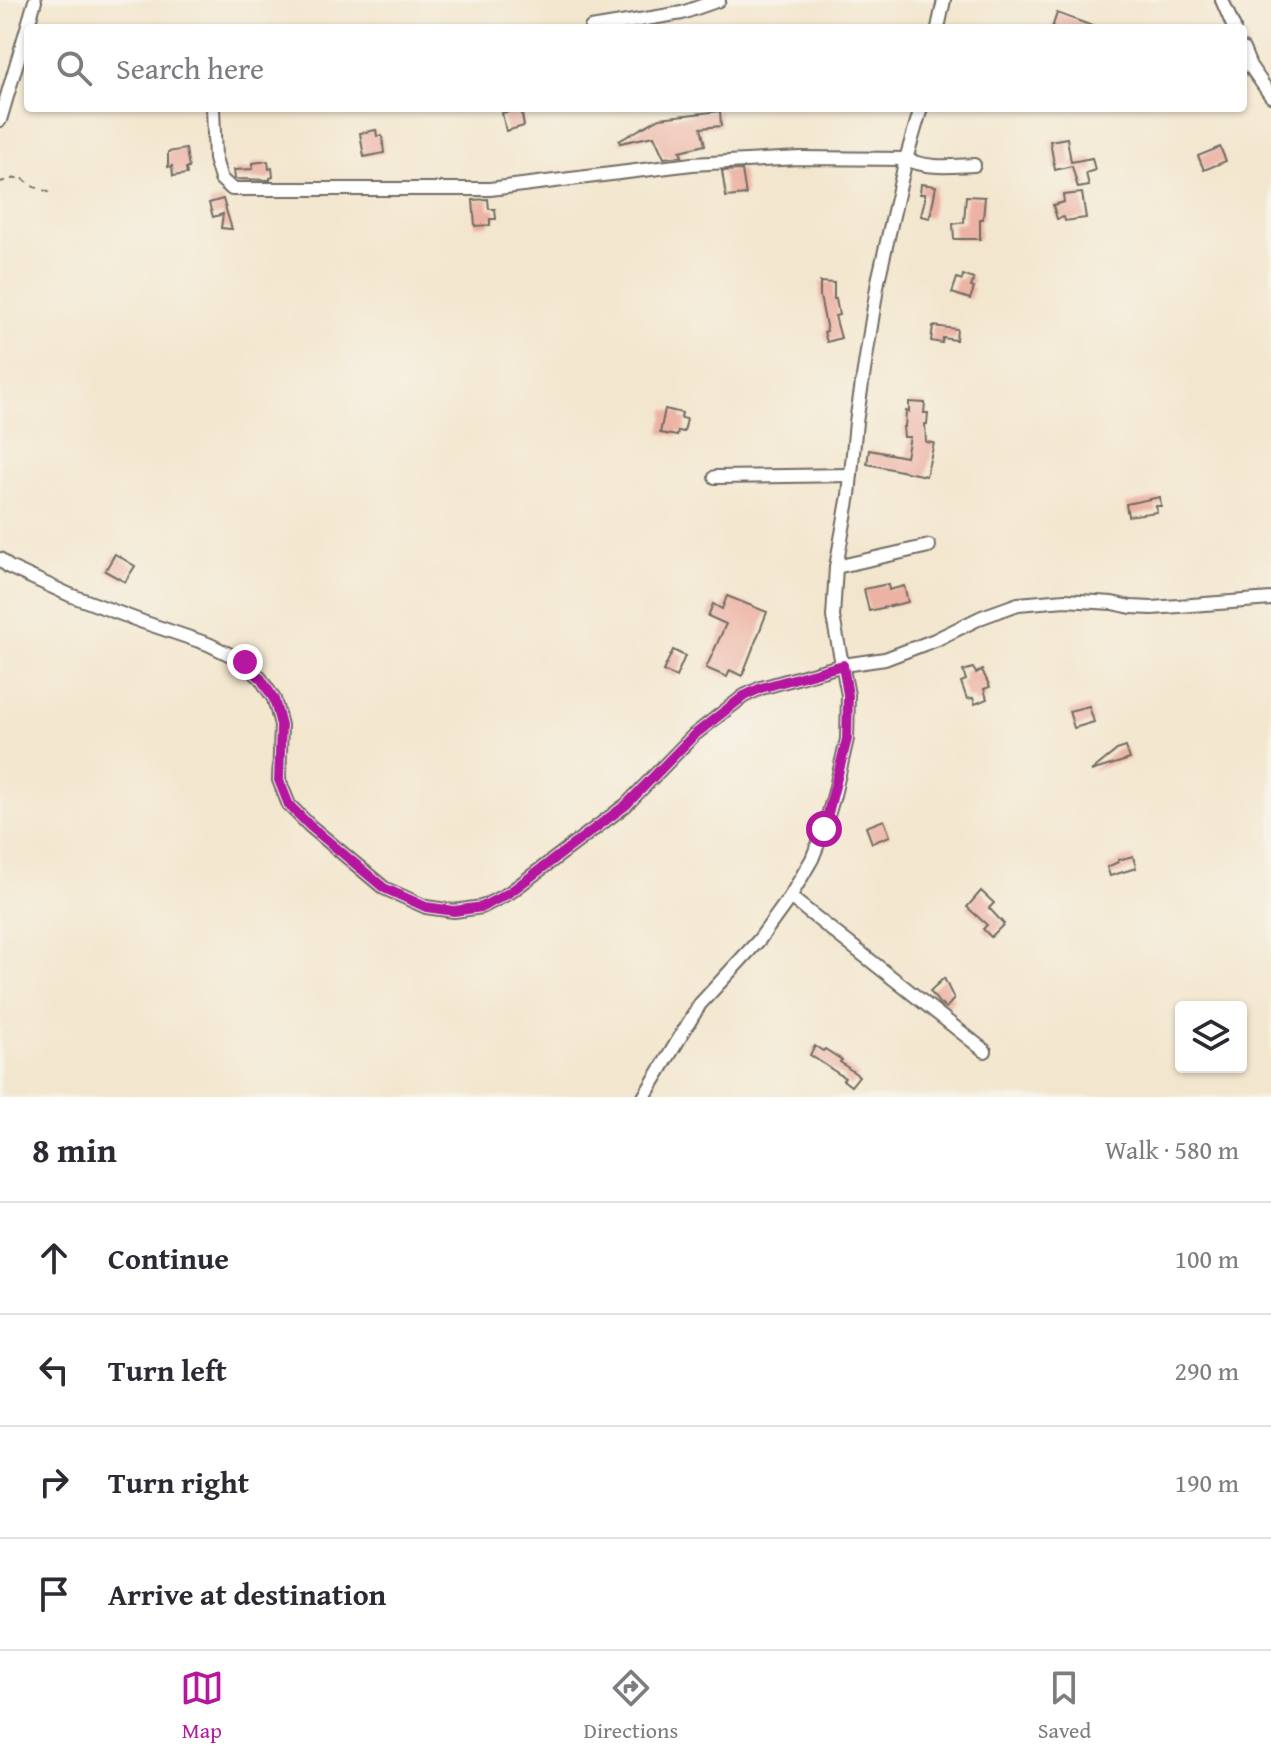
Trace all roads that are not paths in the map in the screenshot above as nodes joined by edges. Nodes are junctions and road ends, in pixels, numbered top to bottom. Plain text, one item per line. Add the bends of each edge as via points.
1 (719, 0) edge
2 (944, 0) edge
3 (1222, 0) edge
4 (35, 1) edge
5 (28, 24) edge
6 (615, 24) edge
7 (939, 24) edge
8 (1232, 24) edge
9 (24, 38) edge
10 (1247, 59) edge
11 (1271, 96) edge
12 (213, 112) edge
13 (920, 112) edge
14 (0, 120) edge
15 (906, 159) junction
16 (974, 165) dead end
17 (851, 475) junction
18 (715, 477) dead end
19 (929, 546) dead end
20 (0, 559) edge
21 (836, 567) junction
22 (1271, 599) edge
23 (843, 665) junction
24 (790, 897) junction
25 (985, 1051) dead end
26 (644, 1097) edge

1 - 6 street via 682,13
2 - 7 street
3 - 8 street
4 - 5 street
9 - 14 street
10 - 11 street
12 - 15 street via 215,159 221,179 232,189 490,189 692,164
13 - 15 street
15 - 16 street via 920,166
15 - 17 street via 878,281
17 - 18 street
17 - 21 street
19 - 21 street
20 - 23 street via 70,595 245,662 274,699 281,725 279,780 289,805 384,888 426,907 454,911 482,907 509,893 626,805 694,735 744,696
21 - 23 street via 833,617
22 - 23 street via 1152,608 1065,600 1018,604 885,659
23 - 24 street via 847,739 824,829
24 - 25 street
24 - 26 street via 700,1004

